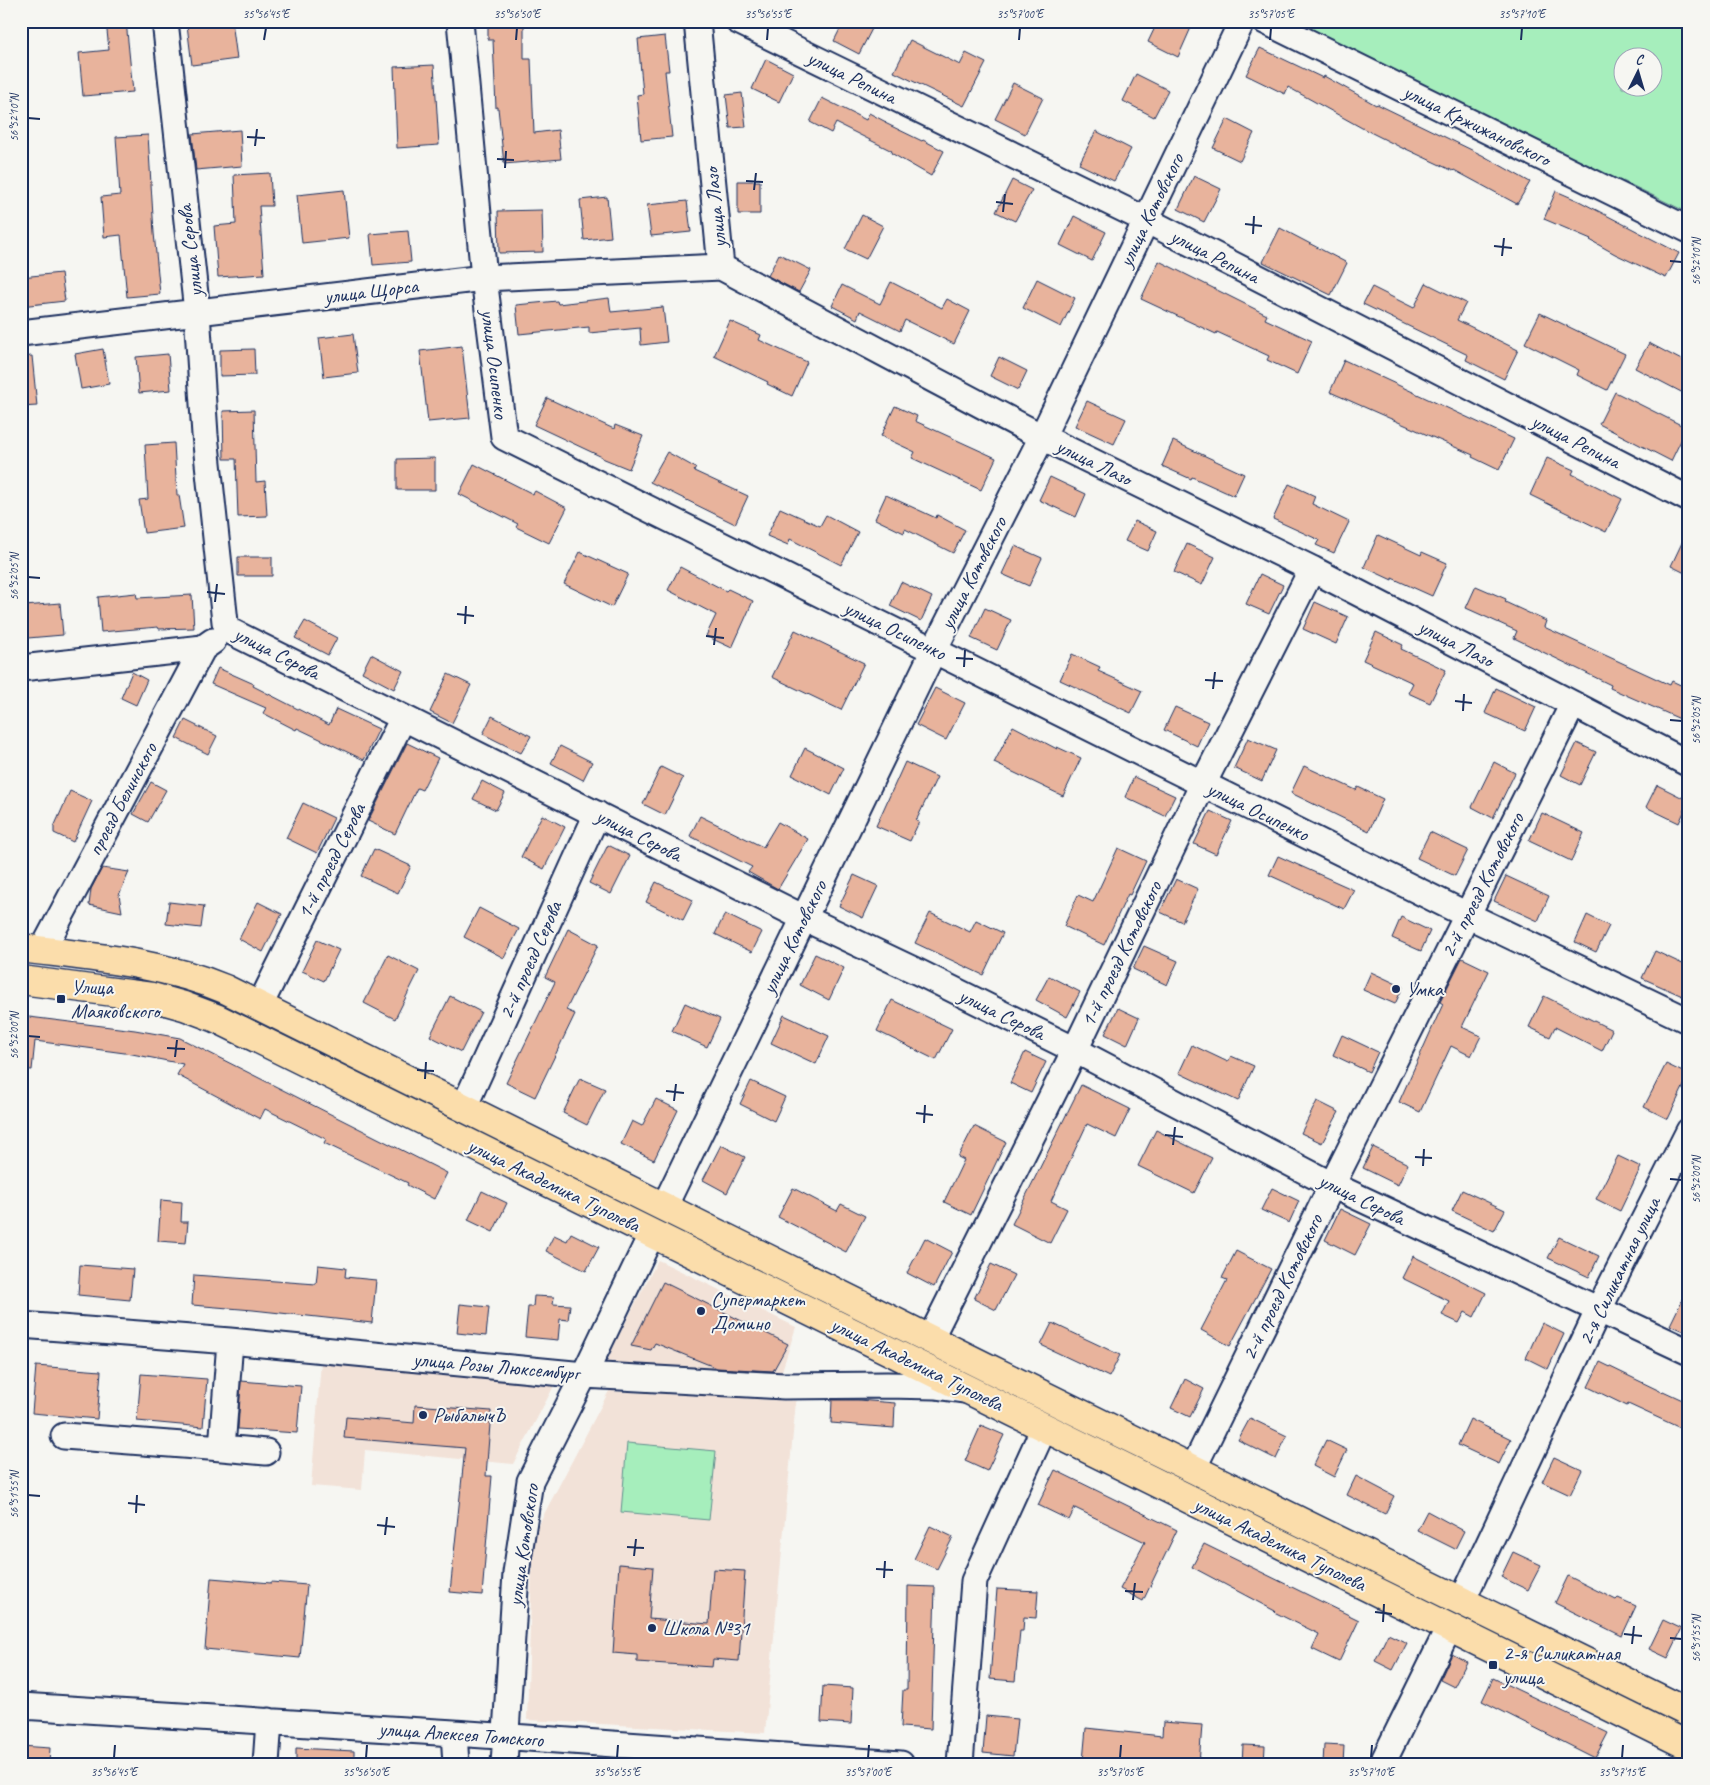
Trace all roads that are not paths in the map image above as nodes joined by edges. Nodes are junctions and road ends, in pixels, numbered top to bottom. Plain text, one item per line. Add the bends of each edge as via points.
1 (165, 21) edge
2 (460, 21) edge
3 (697, 21) edge
4 (738, 21) edge
5 (1242, 21) edge
6 (1265, 21) edge
7 (1146, 220) junction
8 (1689, 230) edge
9 (721, 267) junction
10 (484, 278) junction
11 (197, 312) junction
12 (21, 333) edge
13 (1042, 436) junction
14 (1689, 499) edge
15 (1312, 569) junction
16 (228, 630) junction
17 (202, 648) junction
18 (934, 650) junction
19 (21, 668) edge
20 (1573, 704) junction
21 (403, 718) junction
22 (1689, 764) edge
23 (1203, 784) junction
24 (597, 814) junction
25 (1467, 915) junction
26 (804, 918) junction
27 (32, 949) edge
28 (21, 980) edge
29 (260, 1005) junction
30 (1689, 1021) edge
31 (1074, 1050) junction
32 (464, 1107) junction
33 (1689, 1131) edge
34 (1332, 1185) junction
35 (664, 1206) junction
36 (652, 1233) junction
37 (1599, 1309) junction
38 (21, 1325) edge
39 (930, 1339) junction
40 (230, 1341) junction
41 (1689, 1352) edge
42 (986, 1367) junction
43 (584, 1375) junction
44 (971, 1391) junction
45 (1043, 1427) junction
46 (64, 1436) dead end
47 (222, 1448) junction
48 (266, 1452) dead end
49 (1193, 1469) junction
50 (1473, 1607) junction
51 (1439, 1623) junction
52 (21, 1706) edge
53 (1689, 1713) edge
54 (269, 1721) junction
55 (454, 1733) junction
56 (506, 1737) junction
57 (1689, 1746) edge
58 (619, 1754) edge
59 (727, 1758) edge
60 (846, 1762) edge
61 (266, 1764) edge
62 (456, 1764) edge
63 (504, 1764) edge
64 (901, 1764) edge
65 (960, 1764) edge
66 (1382, 1764) edge

1 - 11 street, улица Серова
2 - 10 street, улица Осипенко
3 - 9 street, улица Лазо
4 - 7 street, улица Репина
5 - 7 street, улица Котовского
6 - 8 street, улица Кржижановского
7 - 13 street, улица Котовского
7 - 14 street, улица Репина
9 - 10 street, улица Щорса
9 - 13 street, улица Лазо
10 - 11 street, улица Щорса
10 - 18 street, улица Осипенко via 504,437
11 - 12 street, улица Щорса
11 - 16 street, улица Серова via 205,435
13 - 15 street, улица Лазо
13 - 18 street, улица Котовского
15 - 20 street, улица Лазо
15 - 23 street, 1-й проезд Котовского
16 - 17 street, проезд Белинского
16 - 21 street, улица Серова
17 - 19 street, проезд Белинского
17 - 27 street, проезд Белинского
18 - 23 street, улица Осипенко
18 - 26 street, улица Котовского
20 - 22 street, улица Лазо
20 - 25 street, 2-й проезд Котовского
21 - 24 street, улица Серова
21 - 29 street, 1-й проезд Серова
23 - 25 street, улица Осипенко
23 - 31 street, 1-й проезд Котовского
24 - 26 street, улица Серова
24 - 32 street, 2-й проезд Серова
25 - 30 street, улица Осипенко
25 - 34 street, 2-й проезд Котовского
26 - 31 street, улица Серова
26 - 35 street, улица Котовского
27 - 29 main road, улица Академика Туполева via 144,964 211,983
28 - 36 main road, улица Академика Туполева via 152,997 216,1018
29 - 32 main road, улица Академика Туполева
31 - 34 street, улица Серова
31 - 39 street, 1-й проезд Котовского
32 - 35 main road, улица Академика Туполева
33 - 37 street, 2-я Силикатная улица
34 - 37 street, улица Серова
34 - 49 street, 2-й проезд Котовского
35 - 39 main road, улица Академика Туполева
36 - 43 street, улица Котовского
36 - 44 main road, улица Академика Туполева
37 - 41 street, улица Серова
37 - 50 street, 2-я Силикатная улица
38 - 40 street, улица Розы Люксембург
39 - 42 main road, улица Академика Туполева
40 - 43 street, улица Розы Люксембург
40 - 47 street
42 - 44 main road via 967,1373
42 - 49 main road, улица Академика Туполева
43 - 44 street, улица Розы Люксембург via 784,1386 935,1386
43 - 56 street, улица Котовского via 530,1481 516,1572
44 - 45 main road, улица Академика Туполева
45 - 51 main road, улица Академика Туполева
45 - 65 street via 974,1581
46 - 47 street
47 - 48 street
49 - 50 main road, улица Академика Туполева
50 - 51 main road via 1473,1613 1455,1621
50 - 53 main road, улица Академика Туполева
51 - 57 main road, улица Академика Туполева
51 - 66 street
52 - 54 street, улица Алексея Томского
54 - 55 street, улица Алексея Томского
54 - 61 street
55 - 56 street, улица Алексея Томского
55 - 62 street
56 - 58 street, улица Алексея Томского
56 - 63 street, улица Котовского
58 - 59 street, улица Алексея Томского
59 - 60 street, улица Алексея Томского
60 - 64 street, улица Алексея Томского

